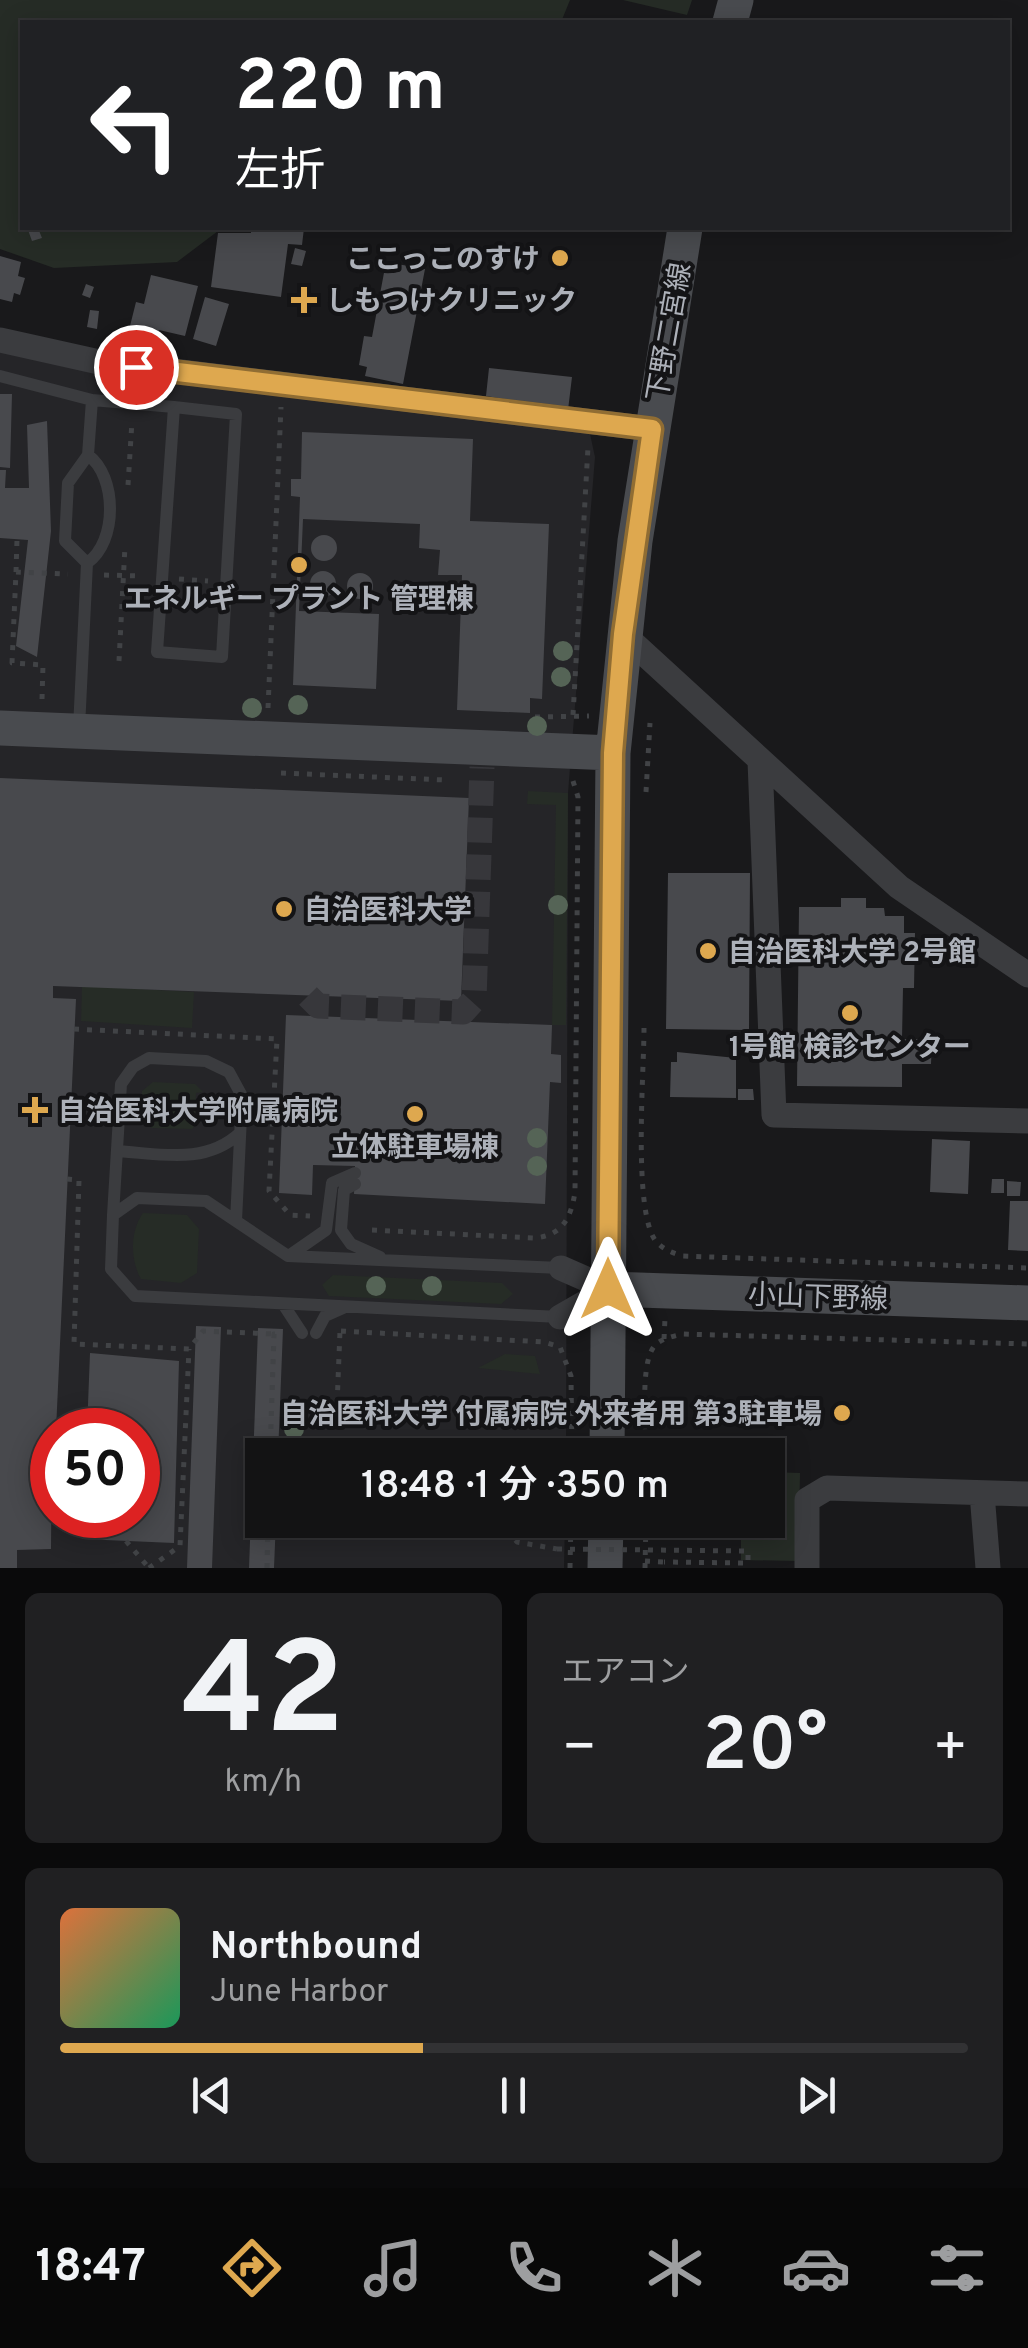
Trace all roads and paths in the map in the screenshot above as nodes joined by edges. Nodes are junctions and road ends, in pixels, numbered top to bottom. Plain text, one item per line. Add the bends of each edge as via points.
1 (686, 230) edge
2 (0, 340) edge
3 (0, 376) edge
4 (282, 384) junction
5 (92, 400) junction
6 (174, 407) junction
7 (652, 429) junction
8 (588, 447) dead end
9 (88, 455) junction
10 (17, 539) dead end
11 (87, 563) junction
12 (16, 572) dead end
13 (623, 634) junction
14 (268, 708) dead end
15 (573, 716) dead end
16 (650, 718) dead end
17 (0, 728) edge
18 (79, 731) junction
19 (613, 753) junction
20 (760, 761) junction
21 (573, 784) dead end
22 (645, 803) dead end
23 (1028, 975) edge
24 (644, 1013) dead end
25 (74, 1029) dead end
26 (1028, 1121) edge
27 (240, 1132) junction
28 (117, 1151) junction
29 (113, 1214) junction
30 (319, 1216) dead end
31 (236, 1221) junction
32 (364, 1230) dead end
33 (288, 1256) junction
34 (391, 1262) junction
35 (561, 1268) joint
36 (1028, 1268) edge
37 (608, 1289) junction
38 (1028, 1303) edge
39 (284, 1304) junction
40 (345, 1307) junction
41 (560, 1318) joint
42 (340, 1331) junction
43 (309, 1333) junction
44 (1028, 1344) edge
45 (189, 1349) dead end
46 (271, 1438) edge
47 (337, 1438) edge
48 (572, 1438) edge
49 (606, 1438) edge
50 (646, 1438) edge
51 (982, 1493) junction
52 (1028, 1494) edge
53 (268, 1538) edge
54 (514, 1538) edge
55 (571, 1538) edge
56 (606, 1538) edge
57 (646, 1538) edge
58 (126, 1541) dead end
59 (645, 1564) edge
60 (149, 1568) edge
61 (267, 1568) edge
62 (570, 1568) edge
63 (605, 1568) edge
64 (807, 1568) edge
65 (988, 1568) edge

1 - 7 main road, 下野二宮線
2 - 4 street via 99,362
3 - 5 lane
4 - 7 street
4 - 14 path
5 - 6 lane
5 - 9 lane
6 - 6 lane via 157,652 222,657 236,414
7 - 13 main road, 下野二宮線
8 - 15 path
9 - 11 lane via 68,482 65,541
9 - 11 lane via 109,482 106,542
10 - 12 path
11 - 18 lane
13 - 19 main road, 下野二宮線
13 - 20 street
16 - 22 path
17 - 18 main road
18 - 19 main road via 482,757
19 - 37 main road, 下野二宮線
20 - 23 street via 899,888
20 - 26 street via 774,1115
21 - 32 path via 576,1173 568,1222 534,1238
24 - 36 path via 643,1204 656,1242 666,1250 682,1256
25 - 30 path via 277,1039 269,1191 290,1215
27 - 28 lane via 204,1156
27 - 28 lane via 242,1096 228,1072 206,1061 149,1058 121,1084
27 - 31 lane
28 - 29 lane
29 - 31 lane via 137,1198 206,1201
29 - 39 lane via 111,1269 135,1296
31 - 33 lane
33 - 34 lane
33 - 34 lane via 326,1230 332,1182 355,1179 344,1190 341,1230 351,1244
34 - 35 lane
35 - 37 street
37 - 38 main road, 小山下野線
37 - 41 street
37 - 49 main road, 下野二宮線
39 - 40 lane
39 - 43 lane
40 - 41 lane
40 - 43 lane
42 - 43 path
42 - 47 path
42 - 48 path via 560,1347 571,1376
43 - 46 path via 274,1334
44 - 50 path via 682,1334 655,1344 647,1360
45 - 60 path via 180,1546
51 - 52 street
51 - 64 street via 827,1488 807,1500
51 - 65 street
53 - 61 path
54 - 59 path, bridge via 533,1548 748,1551 748,1563
55 - 62 path
56 - 63 main road
57 - 59 path
58 - 60 path

